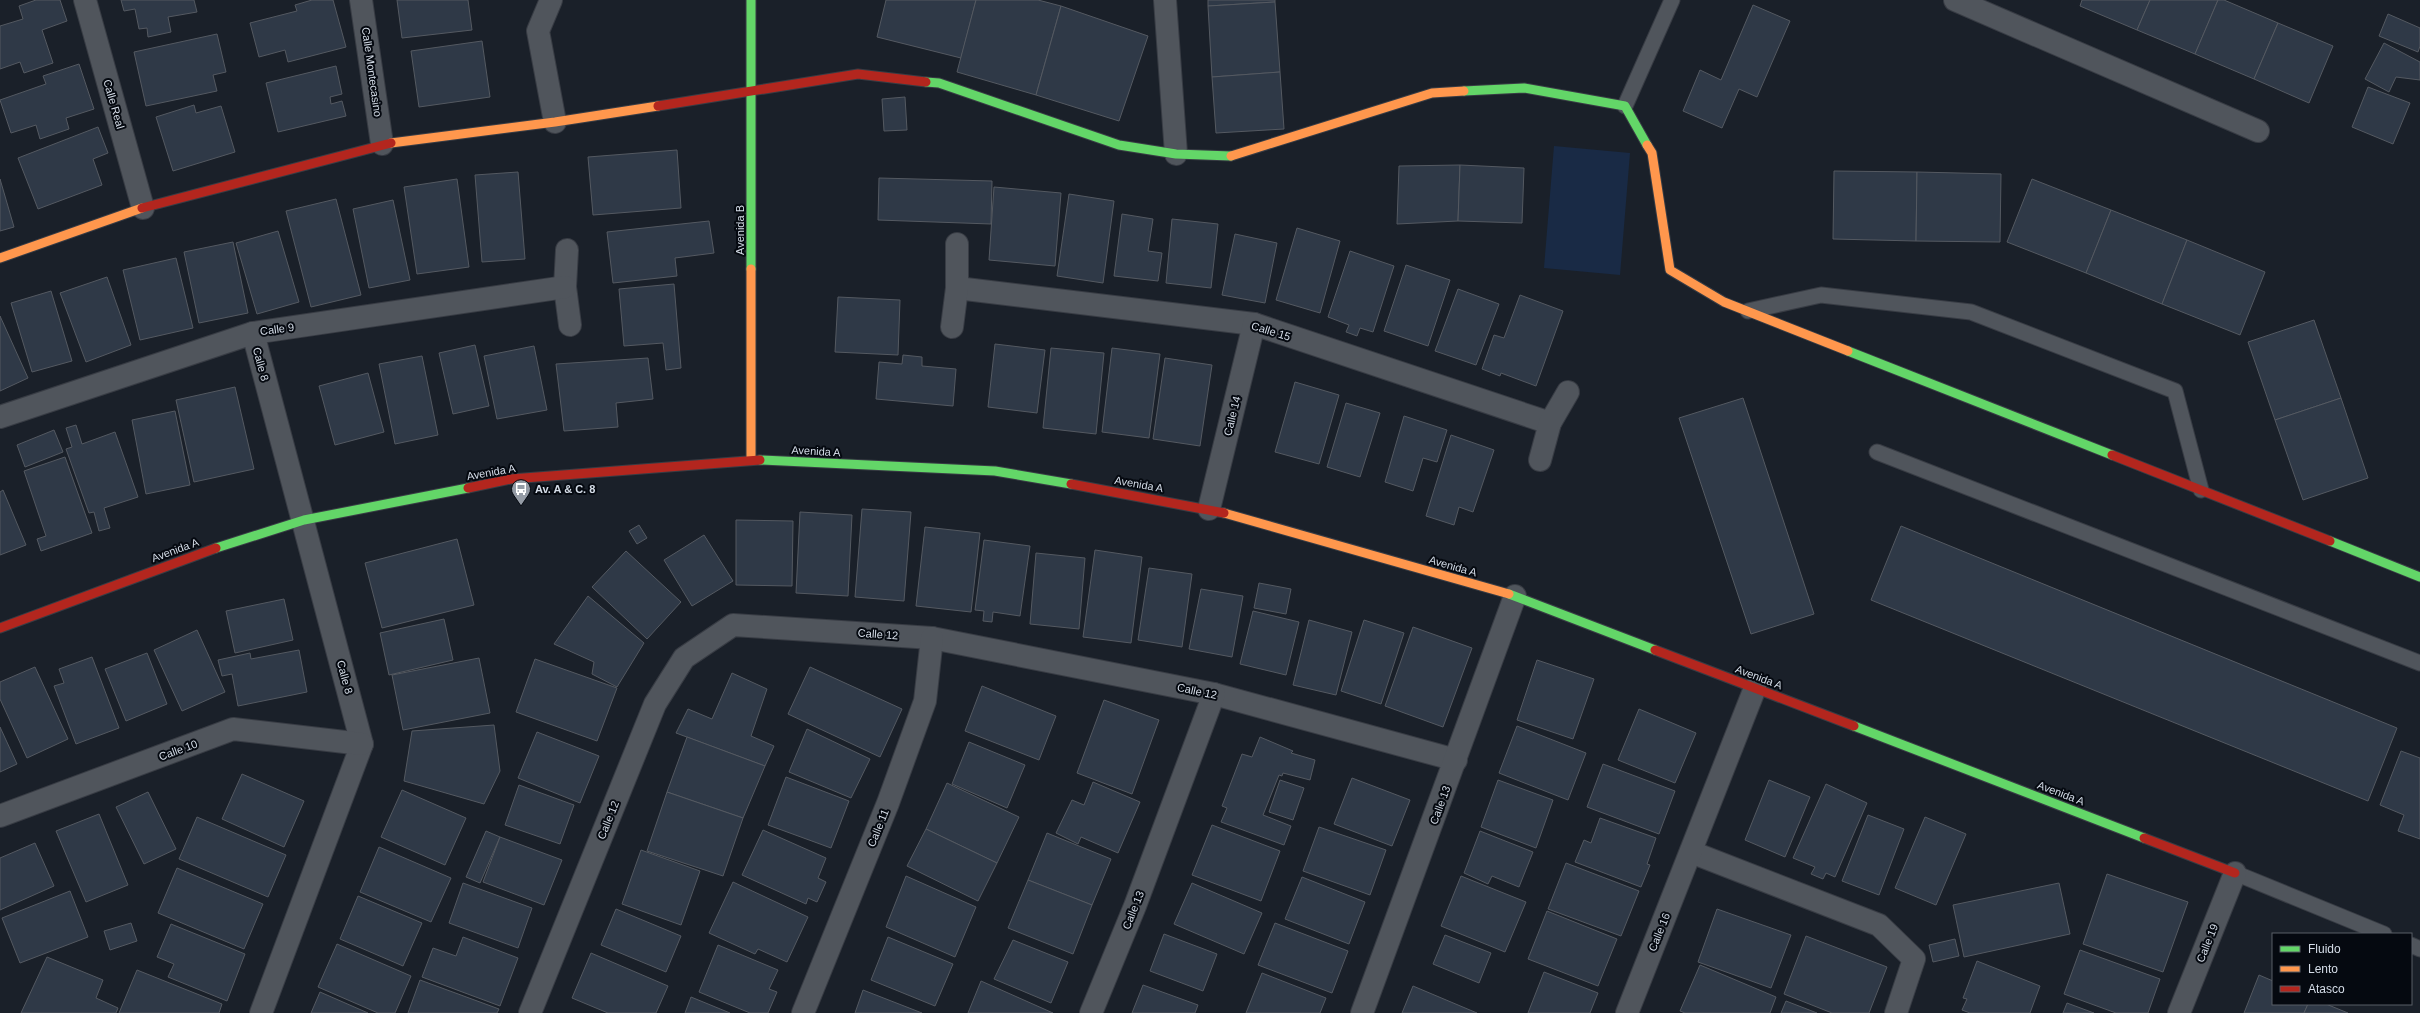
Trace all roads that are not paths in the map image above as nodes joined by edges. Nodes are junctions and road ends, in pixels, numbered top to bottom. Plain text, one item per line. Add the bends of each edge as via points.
1 (85, 0) edge
2 (361, 0) edge
3 (551, 0) edge
4 (751, 0) edge
5 (1166, 0) edge
6 (1672, 0) edge
7 (1955, 0) edge
8 (752, 92) junction
9 (1625, 106) junction
10 (555, 122) junction
11 (2258, 131) dead end
12 (382, 144) junction
13 (1176, 154) junction
14 (143, 208) junction
15 (958, 244) dead end
16 (567, 250) dead end
17 (0, 258) edge
18 (565, 287) junction
19 (957, 288) junction
20 (1748, 312) junction
21 (1254, 324) junction
22 (570, 325) dead end
23 (952, 328) dead end
24 (253, 333) junction
25 (1568, 392) dead end
26 (0, 417) edge
27 (1550, 423) junction
28 (1877, 452) dead end
29 (751, 460) junction
30 (1540, 460) dead end
31 (2201, 490) junction
32 (1209, 509) junction
33 (304, 520) junction
34 (2420, 577) edge
35 (1515, 596) junction
36 (0, 628) edge
37 (932, 638) junction
38 (2420, 663) edge
39 (1755, 688) junction
40 (1214, 694) junction
41 (362, 744) junction
42 (1456, 760) junction
43 (0, 816) edge
44 (1691, 852) junction
45 (2235, 873) junction
46 (2382, 933) edge
47 (261, 1013) edge
48 (530, 1013) edge
49 (804, 1013) edge
50 (1091, 1013) edge
51 (1362, 1013) edge
52 (1627, 1013) edge
53 (1896, 1013) edge
54 (2179, 1013) edge

1 - 14 street, Calle Real
2 - 12 street, Calle Montecasino
3 - 10 street via 538,31
4 - 8 street, Avenida B
5 - 13 street
6 - 9 lane
7 - 11 street
8 - 10 street
8 - 13 street via 858,74 939,83 1120,145
8 - 29 street, Avenida B
9 - 13 street via 1524,88 1432,94 1235,156
9 - 20 street via 1652,153 1670,270 1724,302
10 - 12 street
12 - 14 street
14 - 17 street
15 - 19 street
16 - 18 street
18 - 22 street
18 - 24 street, Calle 9
19 - 21 street, Calle 15
19 - 23 street
20 - 31 street
20 - 31 lane via 1820,295 1971,312 2175,391
21 - 27 street, Calle 15
21 - 32 street, Calle 14
24 - 26 street, Calle 9
24 - 33 street, Calle 8
25 - 27 street
27 - 30 street
28 - 38 lane
29 - 32 street, Avenida A via 995,471
29 - 33 street, Avenida A via 511,479
31 - 34 street
32 - 35 street, Avenida A
33 - 36 street, Avenida A via 237,540
33 - 41 street, Calle 8
35 - 39 street, Avenida A
35 - 42 street, Calle 13
37 - 40 street, Calle 12
37 - 48 street, Calle 12 via 733,625 684,658 655,704
37 - 49 street, Calle 11 via 926,701
39 - 44 street, Calle 16
39 - 45 street, Avenida A
40 - 42 street, Calle 12
40 - 50 street, Calle 13 via 1135,906
41 - 43 street, Calle 10 via 233,729
41 - 47 street
42 - 51 street, Calle 13
44 - 52 street, Calle 16
44 - 53 street via 1879,925 1914,959
45 - 46 lane
45 - 54 street, Calle 19

